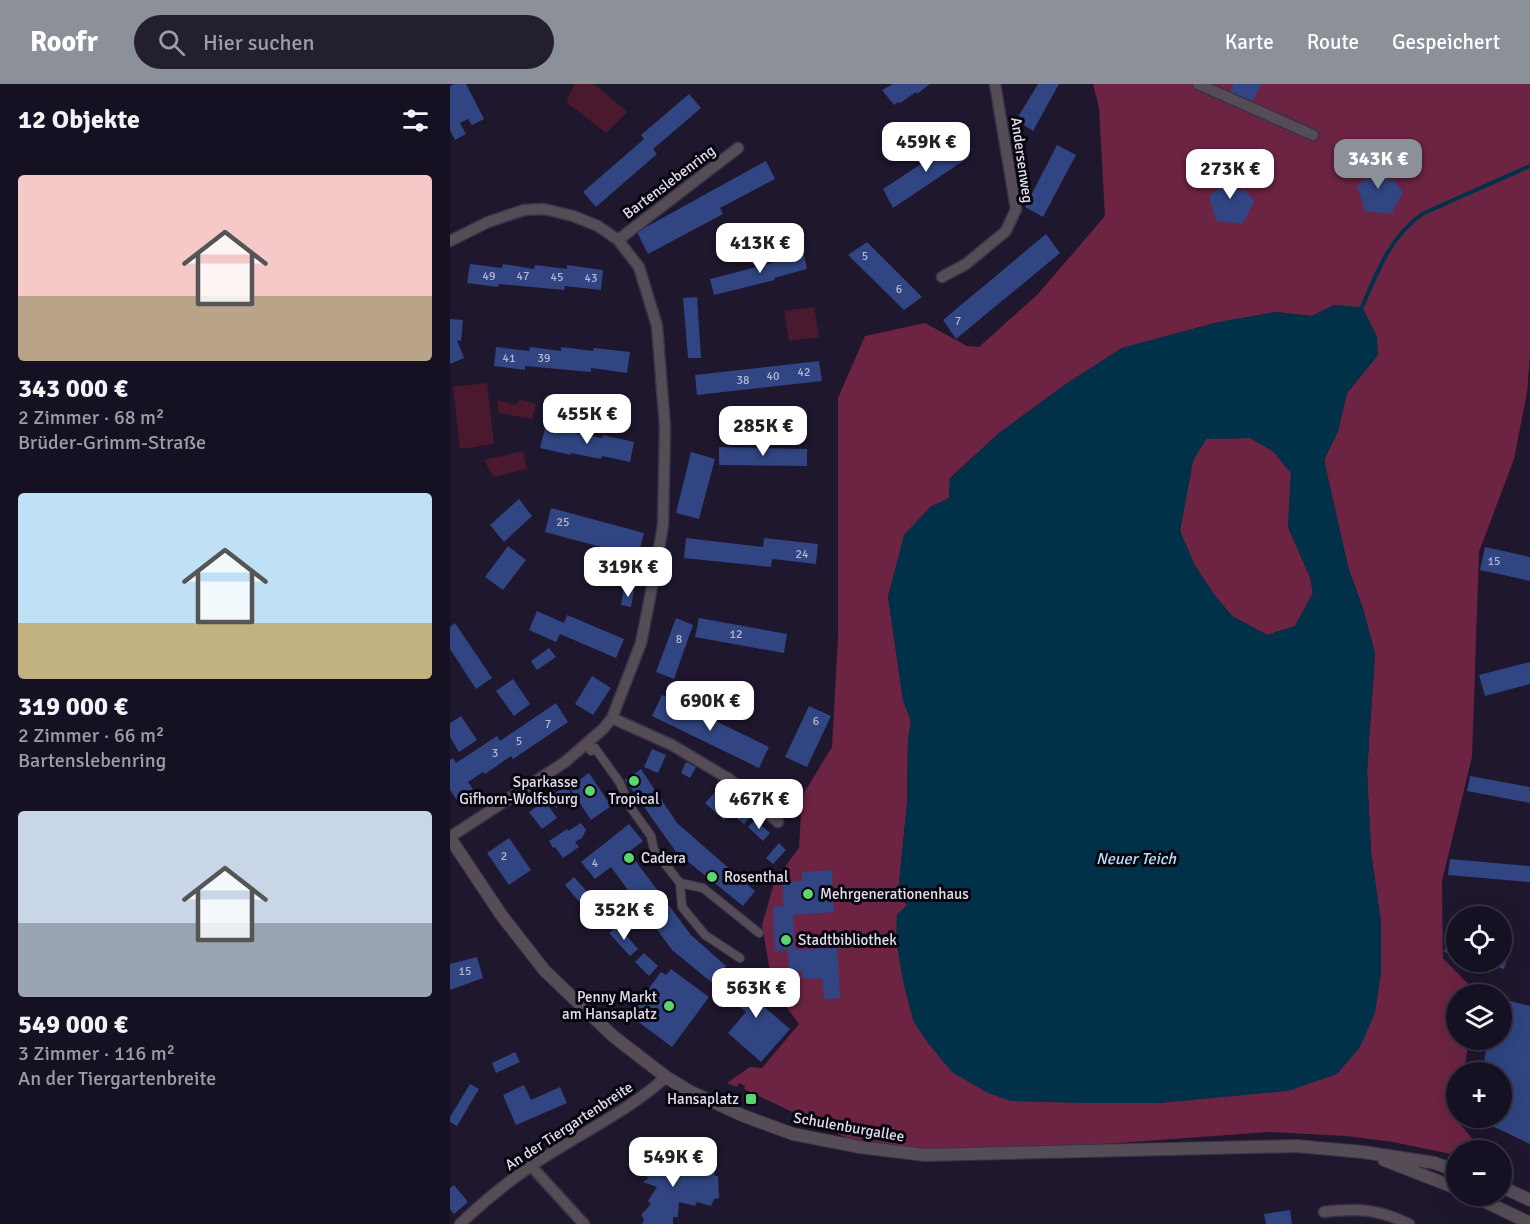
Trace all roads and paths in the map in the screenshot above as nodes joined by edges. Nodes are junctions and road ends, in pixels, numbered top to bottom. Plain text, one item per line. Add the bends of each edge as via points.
1 (995, 84) edge
2 (1198, 84) edge
3 (1313, 135) dead end
4 (738, 148) dead end
5 (618, 240) junction
6 (450, 241) edge
7 (942, 277) dead end
8 (612, 718) junction
9 (586, 745) junction
10 (778, 822) dead end
11 (450, 837) edge
12 (680, 883) junction
13 (759, 933) dead end
14 (740, 958) dead end
15 (666, 1077) junction
16 (1363, 1152) junction
17 (531, 1166) junction
18 (1446, 1167) edge
19 (1446, 1184) edge
20 (1512, 1192) edge
21 (1530, 1200) edge
22 (1494, 1206) edge
23 (1324, 1212) dead end
24 (1530, 1223) edge
25 (460, 1224) edge
26 (584, 1224) edge
27 (1409, 1224) edge

1 - 7 street, Andersenweg via 1016,209 1006,231 966,264
2 - 3 street
4 - 5 street, Bartenslebenring
5 - 6 street, Bartenslebenring via 598,226 544,209 524,210 488,222
5 - 8 street, Bartenslebenring via 639,267 657,326 665,427 663,525 656,567 641,643
8 - 9 street, Bartenslebenring
8 - 10 street via 672,745 729,779
9 - 11 street, Bartenslebenring
9 - 12 street via 591,751 595,748 620,783 631,808 651,836 654,850
11 - 15 street, Schulenburgallee via 502,916 545,971 614,1036
12 - 13 street via 703,888
12 - 14 street via 682,907 705,935
15 - 16 street, Schulenburgallee via 744,1116 793,1134 925,1155 1296,1146
15 - 17 street, An der Tiergartenbreite via 651,1091
16 - 18 street, Schulenburgallee
16 - 19 street, Schulenburgallee
17 - 25 street, An der Tiergartenbreite
17 - 26 street
20 - 21 street
22 - 24 street
23 - 27 street via 1354,1209

